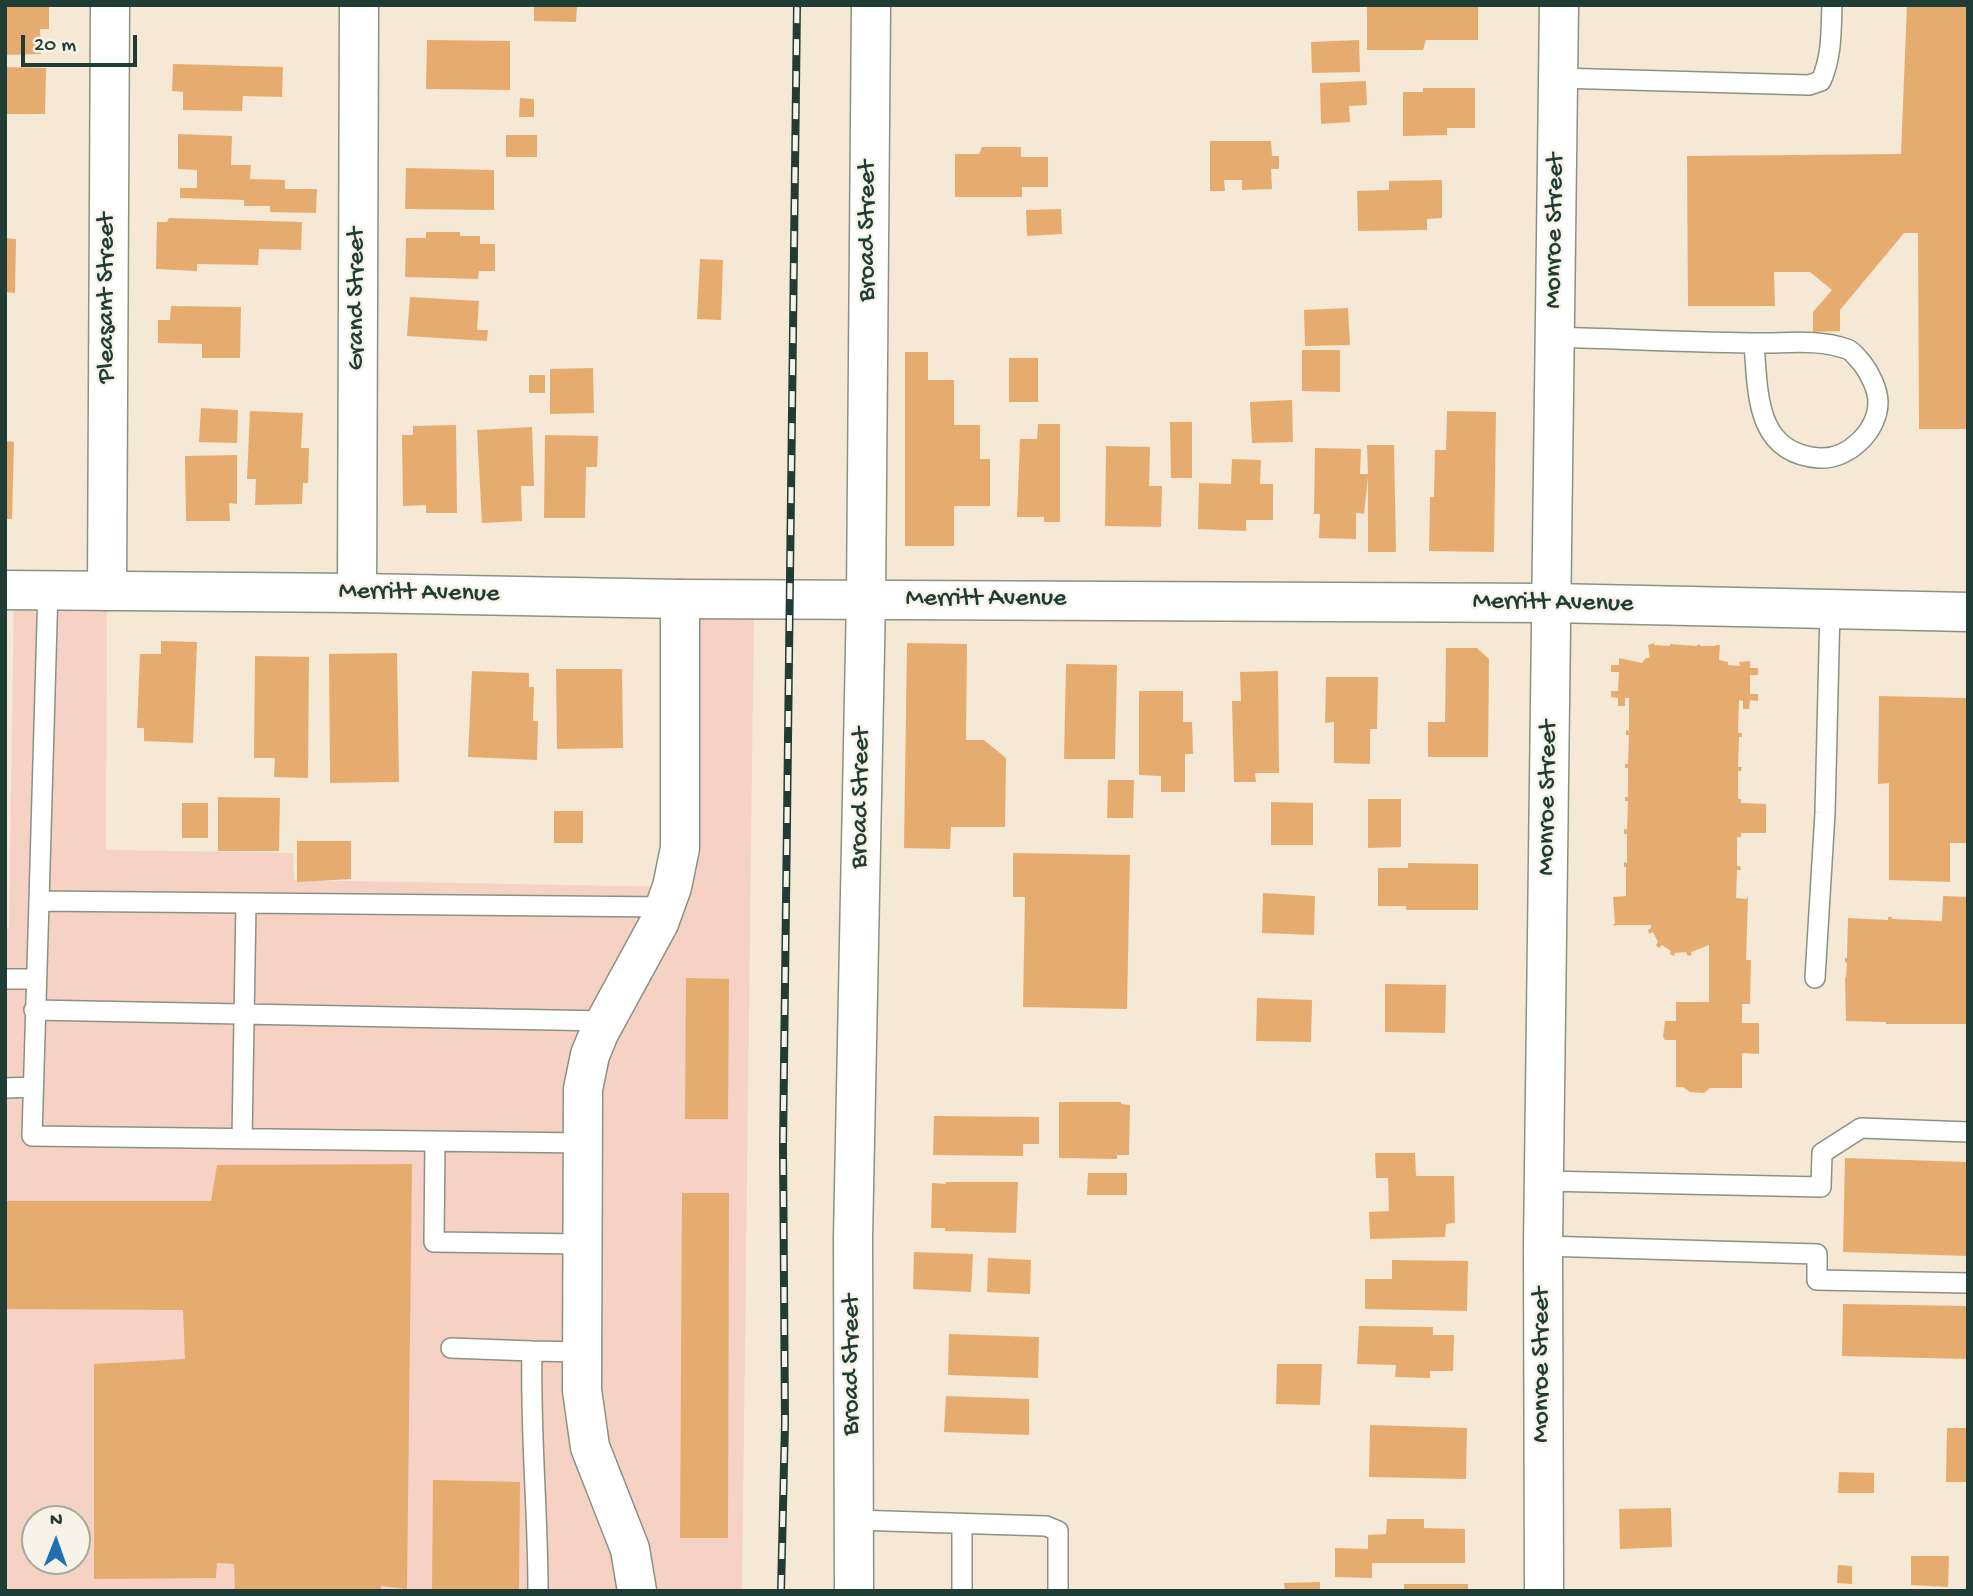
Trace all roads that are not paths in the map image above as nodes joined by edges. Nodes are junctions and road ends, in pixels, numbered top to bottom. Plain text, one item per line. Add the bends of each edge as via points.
1 (110, 5) edge
2 (359, 5) edge
3 (871, 5) edge
4 (1559, 5) edge
5 (1832, 5) edge
6 (1558, 78) junction
7 (1554, 337) junction
8 (1754, 344) junction
9 (48, 588) junction
10 (5, 590) edge
11 (107, 591) junction
12 (357, 593) junction
13 (680, 599) junction
14 (866, 599) junction
15 (1551, 603) junction
16 (1830, 609) junction
17 (1968, 612) edge
18 (39, 901) junction
19 (246, 903) junction
20 (664, 907) junction
21 (1815, 978) dead end
22 (5, 979) edge
23 (35, 979) junction
24 (34, 1010) junction
25 (246, 1014) junction
26 (605, 1021) junction
27 (33, 1087) junction
28 (5, 1088) edge
29 (1968, 1132) edge
30 (242, 1139) junction
31 (435, 1141) junction
32 (583, 1143) junction
33 (1544, 1181) junction
34 (582, 1244) junction
35 (1543, 1246) junction
36 (1968, 1283) edge
37 (451, 1348) dead end
38 (532, 1352) junction
39 (582, 1352) junction
40 (854, 1520) junction
41 (962, 1524) junction
42 (538, 1591) edge
43 (637, 1591) edge
44 (854, 1591) edge
45 (962, 1591) edge
46 (1058, 1591) edge
47 (1544, 1591) edge

1 - 11 street, Pleasant Street
2 - 12 street, Grand Street
3 - 14 street, Broad Street
4 - 6 street, Monroe Street
5 - 6 lane via 1828,67 1821,81 1809,85
6 - 7 street, Monroe Street
7 - 8 lane
7 - 15 street, Monroe Street
8 - 8 lane via 1821,343 1850,350 1869,372 1878,402 1858,446 1824,458 1802,457 1784,448 1770,433 1760,411
9 - 10 street, Merritt Avenue
9 - 11 street, Merritt Avenue
9 - 18 lane
11 - 12 street, Merritt Avenue
12 - 13 street, Merritt Avenue
13 - 14 street, Merritt Avenue
13 - 20 street via 680,848
14 - 15 street, Merritt Avenue
14 - 40 street, Broad Street via 853,1238
15 - 16 street, Merritt Avenue
15 - 33 street, Monroe Street
16 - 17 street, Merritt Avenue
16 - 21 lane
18 - 19 lane
18 - 23 lane
19 - 20 lane
19 - 25 lane
20 - 26 street
22 - 23 lane
23 - 24 lane
24 - 25 lane
24 - 27 lane
25 - 26 lane
25 - 30 lane
26 - 32 street via 585,1077
27 - 28 lane
27 - 30 lane via 32,1136
29 - 33 lane via 1861,1128 1822,1153 1821,1187
30 - 31 lane
31 - 32 lane
31 - 34 lane via 434,1242
32 - 34 street
33 - 35 street, Monroe Street
34 - 39 street
35 - 36 lane via 1818,1254 1817,1280
35 - 47 street, Monroe Street
37 - 38 lane
38 - 39 lane
38 - 42 lane
39 - 43 street via 590,1447 629,1549
40 - 41 lane
40 - 44 street, Broad Street
41 - 45 lane
41 - 46 lane via 1046,1526 1058,1531

